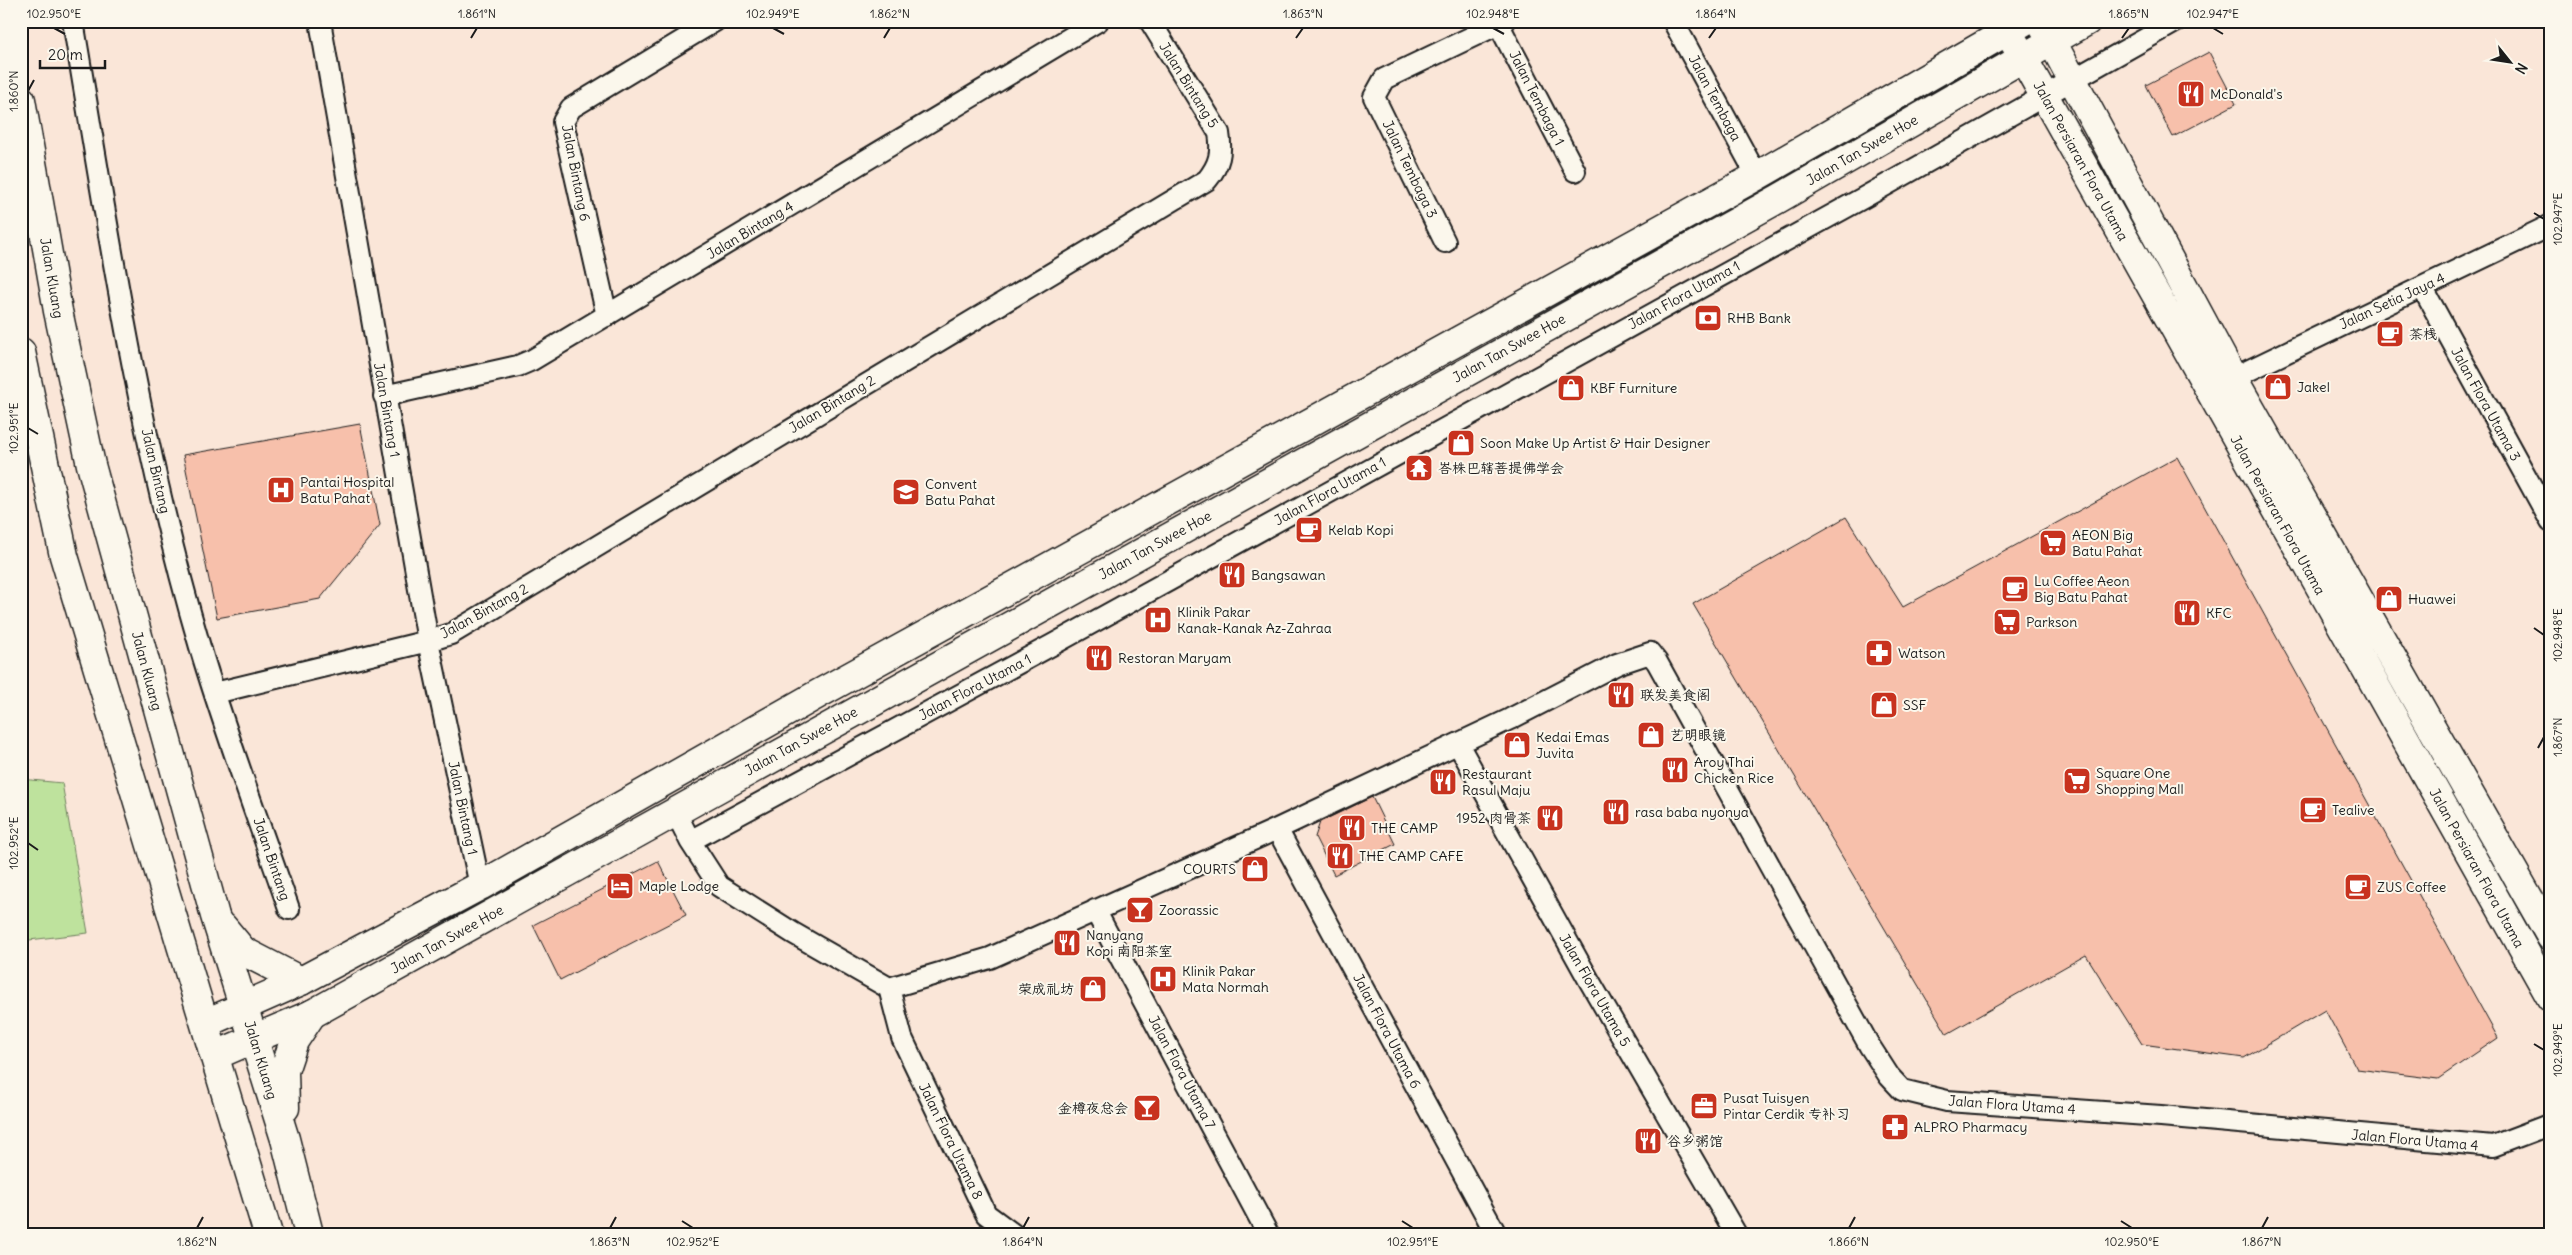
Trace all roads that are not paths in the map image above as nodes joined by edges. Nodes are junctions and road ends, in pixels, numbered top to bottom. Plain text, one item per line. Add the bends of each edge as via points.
1 (73, 21) edge
2 (320, 21) edge
3 (715, 21) edge
4 (1098, 21) edge
5 (1150, 21) edge
6 (1673, 21) edge
7 (2087, 21) edge
8 (2177, 21) edge
9 (1502, 23) edge
10 (2017, 26) edge
11 (2046, 31) edge
12 (2023, 58) junction
13 (2072, 79) junction
14 (2044, 96) junction
15 (21, 100) edge
16 (1221, 151) joint
17 (1575, 171) dead end
18 (1756, 176) junction
19 (2551, 225) edge
20 (1445, 242) dead end
21 (2422, 286) junction
22 (607, 316) junction
23 (21, 352) edge
24 (2233, 378) junction
25 (384, 396) junction
26 (2551, 522) edge
27 (428, 641) junction
28 (215, 693) junction
29 (1458, 744) junction
30 (675, 811) junction
31 (1277, 828) junction
32 (690, 841) junction
33 (480, 886) junction
34 (289, 909) dead end
35 (1095, 910) junction
36 (215, 916) junction
37 (2551, 937) edge
38 (301, 981) junction
39 (888, 988) junction
40 (2551, 998) edge
41 (246, 1006) junction
42 (312, 1014) junction
43 (206, 1022) junction
44 (254, 1041) junction
45 (216, 1056) junction
46 (2551, 1124) edge
47 (286, 1139) junction
48 (268, 1234) edge
49 (309, 1234) edge
50 (1013, 1234) edge
51 (1268, 1234) edge
52 (1496, 1234) edge
53 (1736, 1234) edge

1 - 28 street, Jalan Bintang via 107,228 150,451
2 - 25 street, Jalan Bintang 1
3 - 22 street, Jalan Bintang 6 via 571,108 563,122
4 - 22 street, Jalan Bintang 4
5 - 16 street, Jalan Bintang 5 via 1219,132
6 - 18 street, Jalan Tembaga
7 - 11 main road, Jalan Tan Swee Hoe
8 - 13 street, Jalan Flora Utama 1
9 - 17 street, Jalan Tembaga 1
9 - 20 street, Jalan Tembaga 3 via 1384,79 1374,97
10 - 12 main road, Jalan Persiaran Flora Utama
10 - 18 main road
11 - 12 main road, Jalan Tan Swee Hoe
11 - 13 main road, Jalan Persiaran Flora Utama
12 - 14 main road, Jalan Persiaran Flora Utama
12 - 30 main road, Jalan Tan Swee Hoe via 1769,204
13 - 14 street, Jalan Flora Utama 1
13 - 24 main road, Jalan Persiaran Flora Utama
14 - 32 street, Jalan Flora Utama 1 via 1061,640
14 - 40 main road, Jalan Persiaran Flora Utama
15 - 36 main road, Jalan Kluang via 58,310 91,465
16 - 27 street, Jalan Bintang 2 via 1216,169 1207,180 459,628
18 - 33 main road via 820,693
19 - 21 street, Jalan Setia Jaya 4
21 - 24 street, Jalan Setia Jaya 4
21 - 26 street, Jalan Flora Utama 3
22 - 25 street, Jalan Bintang 4 via 518,366
23 - 43 main road via 64,556
24 - 37 main road, Jalan Persiaran Flora Utama
25 - 27 street, Jalan Bintang 1
27 - 28 street, Jalan Bintang 2
27 - 33 street, Jalan Bintang 1
28 - 34 street, Jalan Bintang
29 - 31 street
29 - 46 street, Jalan Flora Utama 4 via 1617,664 1650,654 1658,662 1869,1046 1902,1090 1947,1101 2161,1116 2493,1146
29 - 53 street, Jalan Flora Utama 5 via 1590,982
30 - 32 street
30 - 42 main road, Jalan Tan Swee Hoe
31 - 35 street
31 - 52 street, Jalan Flora Utama 6
32 - 39 street via 719,886
33 - 38 main road
35 - 39 street via 990,958
35 - 51 street, Jalan Flora Utama 7
36 - 38 main road via 243,951
36 - 41 main road, Jalan Kluang
38 - 41 main road
39 - 50 street, Jalan Flora Utama 8 via 902,1038 986,1214
41 - 43 main road
41 - 44 main road, Jalan Kluang
42 - 44 main road, Jalan Tan Swee Hoe
42 - 47 main road via 294,1041 284,1072
43 - 45 main road
44 - 45 main road, Jalan Tan Swee Hoe
44 - 47 main road, Jalan Kluang
45 - 48 main road
47 - 49 main road, Jalan Kluang

